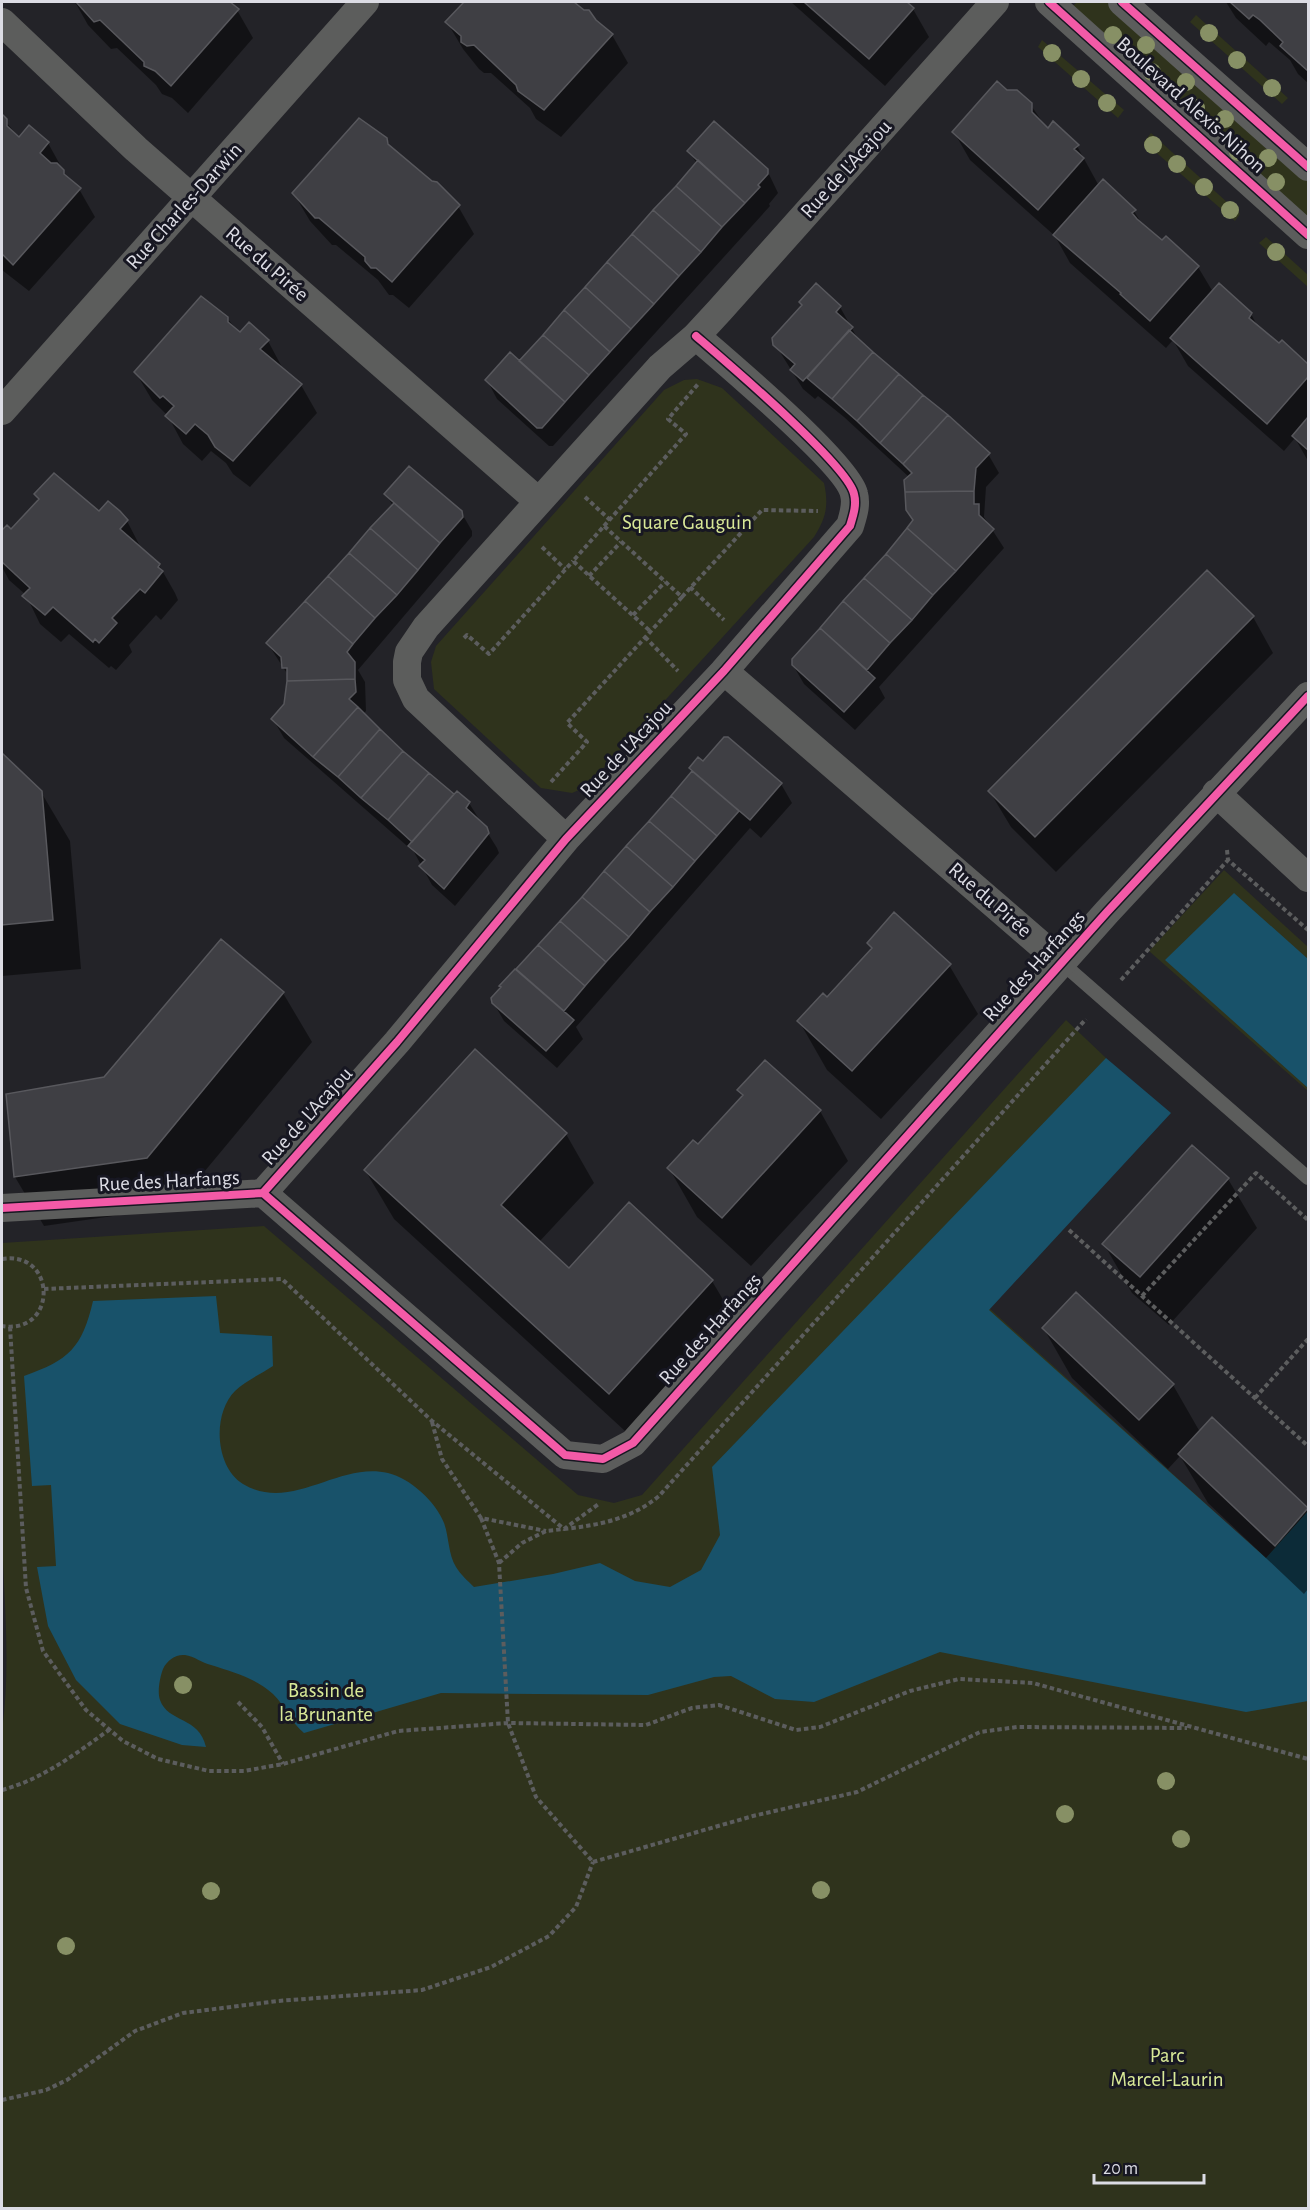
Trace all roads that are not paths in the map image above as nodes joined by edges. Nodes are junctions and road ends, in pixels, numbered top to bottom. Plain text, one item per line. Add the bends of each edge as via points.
1 (365, 2) edge
2 (995, 2) edge
3 (1049, 2) edge
4 (1122, 2) edge
5 (2, 22) edge
6 (1308, 167) edge
7 (192, 198) junction
8 (1308, 235) edge
9 (696, 336) junction
10 (2, 411) edge
11 (537, 500) junction
12 (724, 671) junction
13 (1308, 696) edge
14 (1216, 793) junction
15 (566, 839) junction
16 (1308, 878) edge
17 (1062, 963) junction
18 (1308, 1178) edge
19 (263, 1193) junction
20 (2, 1208) edge

1 - 7 street, Rue Charles-Darwin
2 - 9 street, Rue de L'Acajou
3 - 8 street, Boulevard Alexis-Nihon
4 - 6 street, Boulevard Alexis-Nihon
5 - 7 street, Rue du Pirée
7 - 10 street, Rue Charles-Darwin
7 - 11 street, Rue du Pirée
9 - 11 street, Rue de L'Acajou via 660,367
9 - 12 street, Rue de L'Acajou via 832,463 854,493 855,503 850,526 843,536
11 - 15 street, Rue de L'Acajou via 426,627 410,652 407,681 416,699
12 - 15 street, Rue de L'Acajou
12 - 17 street, Rue du Pirée
13 - 14 street, Rue des Harfangs
14 - 16 street
14 - 17 street, Rue des Harfangs
15 - 19 street, Rue de L'Acajou via 398,1042
17 - 18 lane, Rue du Pirée
17 - 19 street, Rue des Harfangs via 633,1443 603,1459 565,1455
19 - 20 street, Rue des Harfangs

